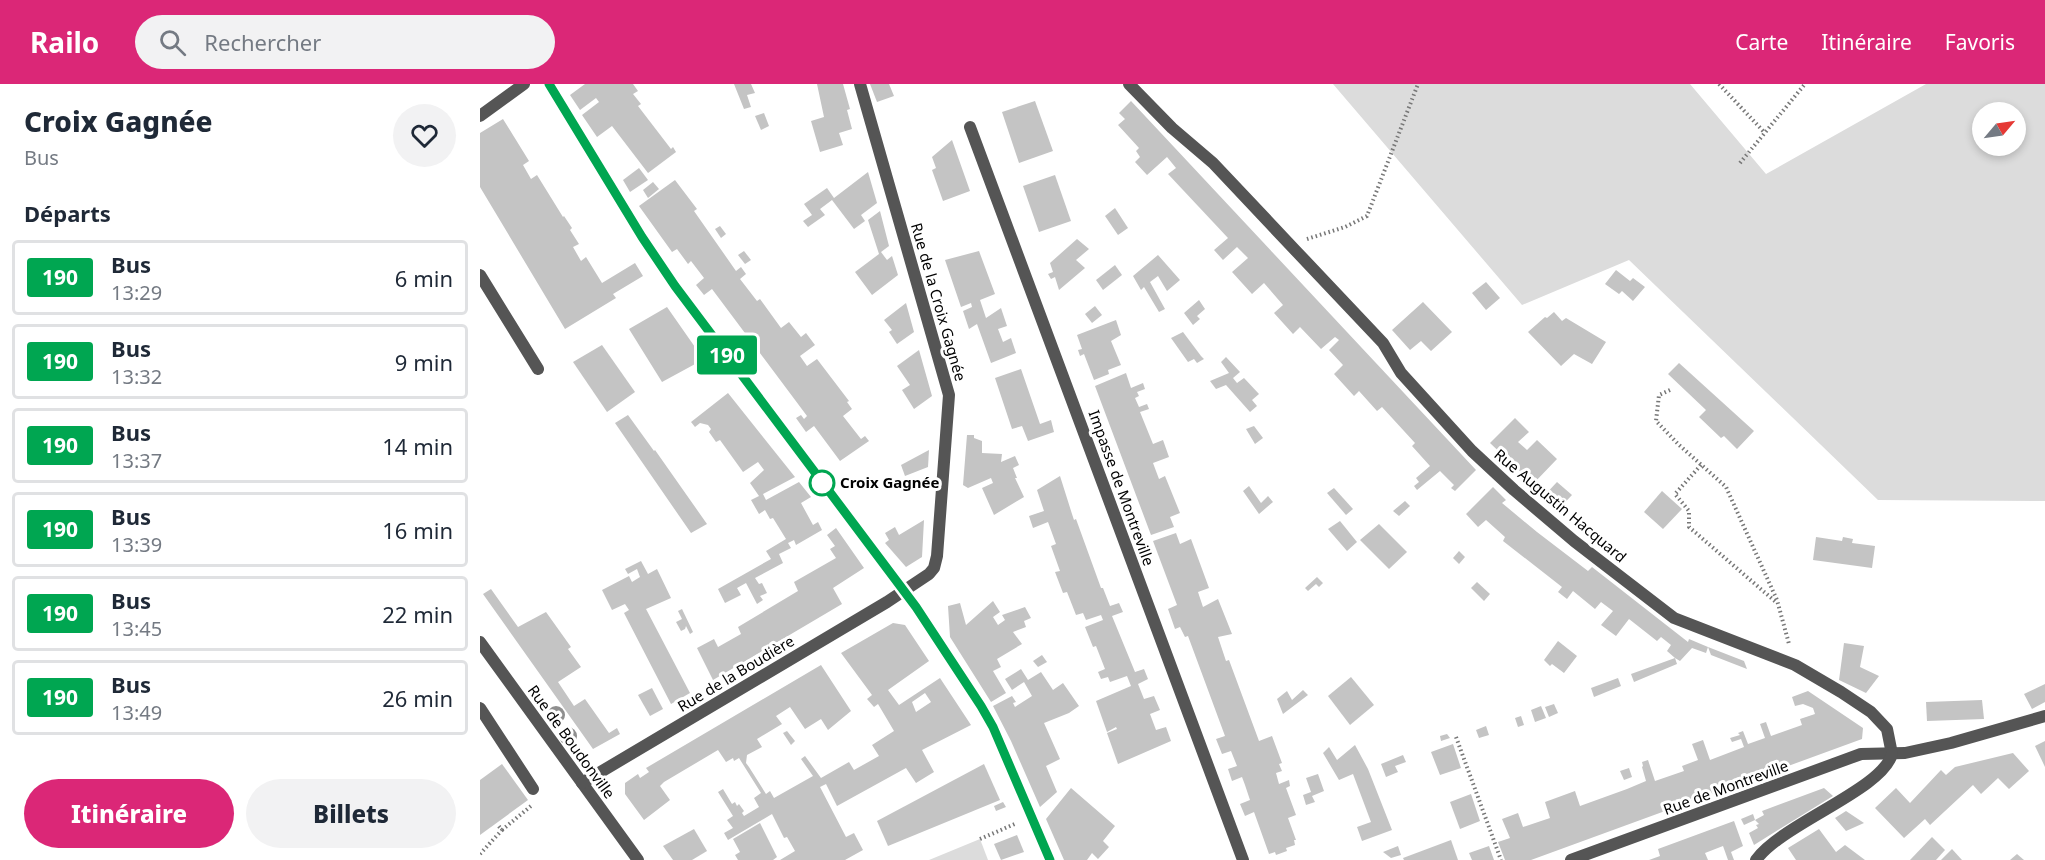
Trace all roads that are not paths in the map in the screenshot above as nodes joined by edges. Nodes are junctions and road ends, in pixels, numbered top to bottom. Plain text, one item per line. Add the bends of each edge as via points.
1 (524, 84) edge
2 (549, 84) edge
3 (860, 84) edge
4 (1129, 84) edge
5 (480, 116) edge
6 (970, 128) dead end
7 (480, 275) edge
8 (538, 369) dead end
9 (904, 590) junction
10 (481, 646) edge
11 (480, 708) edge
12 (2045, 716) edge
13 (1893, 754) junction
14 (582, 783) junction
15 (533, 789) road end
16 (638, 860) edge
17 (1050, 860) edge
18 (1243, 860) edge
19 (1572, 860) edge
20 (1756, 860) edge

1 - 5 street
2 - 9 street via 675,286
3 - 9 street, Rue de la Croix Gagnée via 949,395 937,556 929,574
4 - 13 street, Rue Augustin Hacquard via 1287,241 1383,344 1401,373 1514,490 1674,618 1795,665 1871,712 1887,729
6 - 18 street, Impasse de Montreville
7 - 8 street
9 - 14 street, Rue de la Boudière
9 - 17 street via 993,727
10 - 14 street, Rue de Boudonville
11 - 15 street
12 - 13 street, Rue de Montreville via 1951,743
13 - 19 street, Rue de Montreville via 1861,754
13 - 20 street via 1875,777 1774,841
14 - 16 street, Rue de Boudonville

